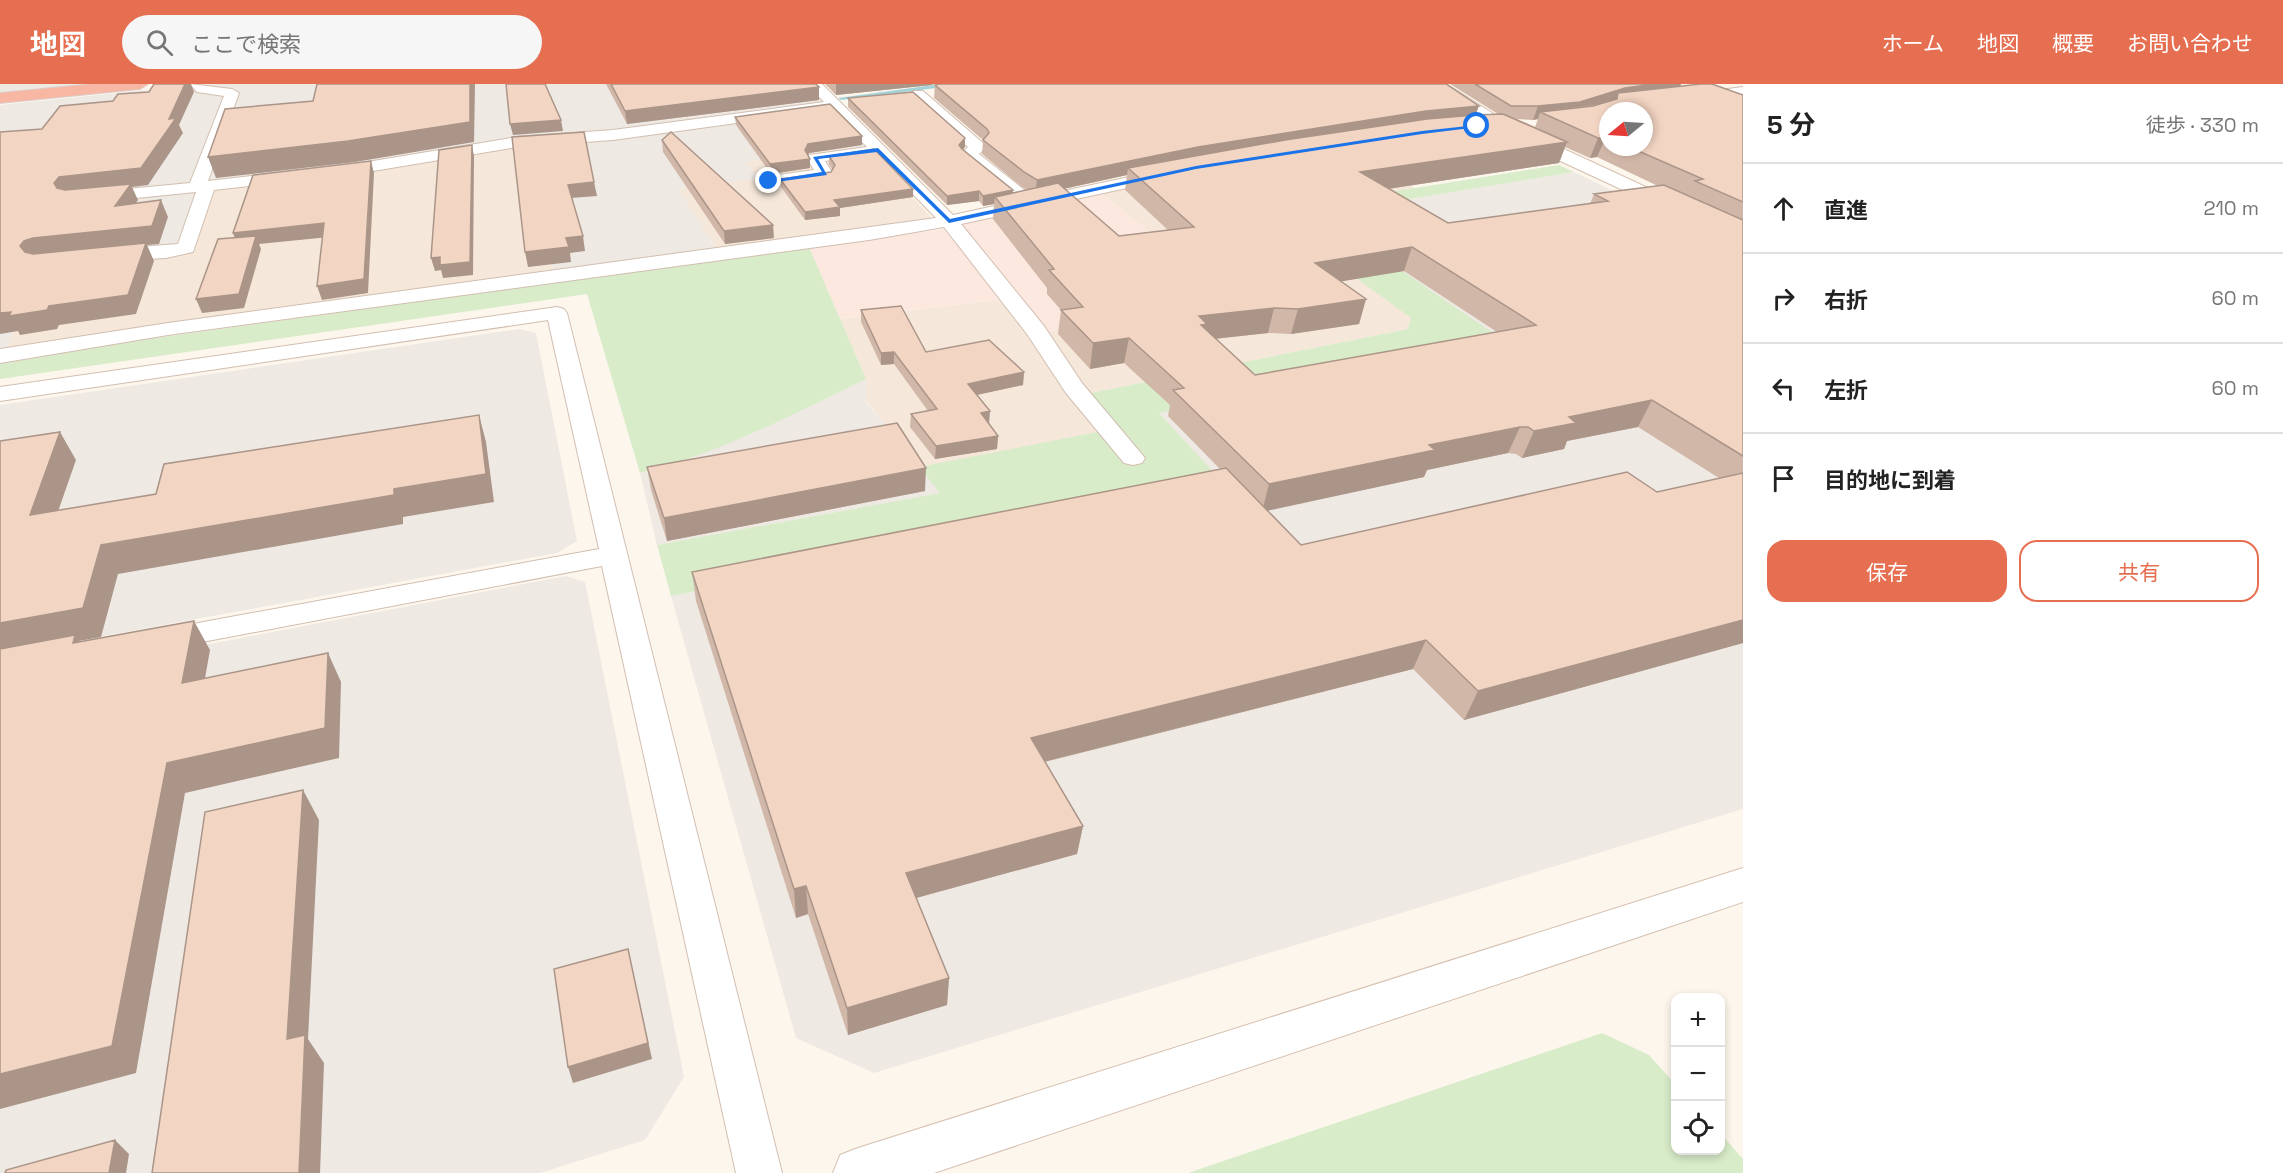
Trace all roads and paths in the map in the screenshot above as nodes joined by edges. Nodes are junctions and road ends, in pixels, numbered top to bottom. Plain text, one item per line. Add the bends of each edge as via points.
1 (140, 84) edge
2 (197, 84) edge
3 (814, 84) edge
4 (1435, 84) edge
5 (1743, 91) edge
6 (938, 92) edge
7 (0, 98) edge
8 (853, 100) edge
9 (1653, 103) edge
10 (832, 104) junction
11 (1599, 115) edge
12 (1593, 117) edge
13 (1502, 127) junction
14 (1533, 127) edge
15 (1466, 128) edge
16 (878, 150) junction
17 (1184, 170) edge
18 (769, 181) dead end
19 (202, 187) junction
20 (84, 198) edge
21 (1031, 202) junction
22 (949, 221) junction
23 (1743, 240) edge
24 (90, 258) edge
25 (0, 356) edge
26 (0, 394) edge
27 (1133, 458) dead end
28 (614, 555) junction
29 (139, 644) edge
30 (1743, 885) edge
31 (759, 1173) edge
32 (858, 1173) edge

1 - 7 highway
2 - 19 street via 202,89 232,93
3 - 10 street
4 - 13 street
5 - 9 street
6 - 21 street via 912,94 978,147 969,154
8 - 10 street
10 - 16 street
10 - 19 street via 613,135 517,142 355,169
11 - 12 street
13 - 14 street
13 - 15 street
13 - 23 street
16 - 18 street via 815,158 825,174
16 - 22 street
17 - 21 street
19 - 20 street
19 - 24 street via 186,248
21 - 22 street
22 - 25 street via 179,327
22 - 27 street via 1036,331 1074,388
26 - 28 street via 557,313
28 - 29 street
28 - 31 street
30 - 32 street

